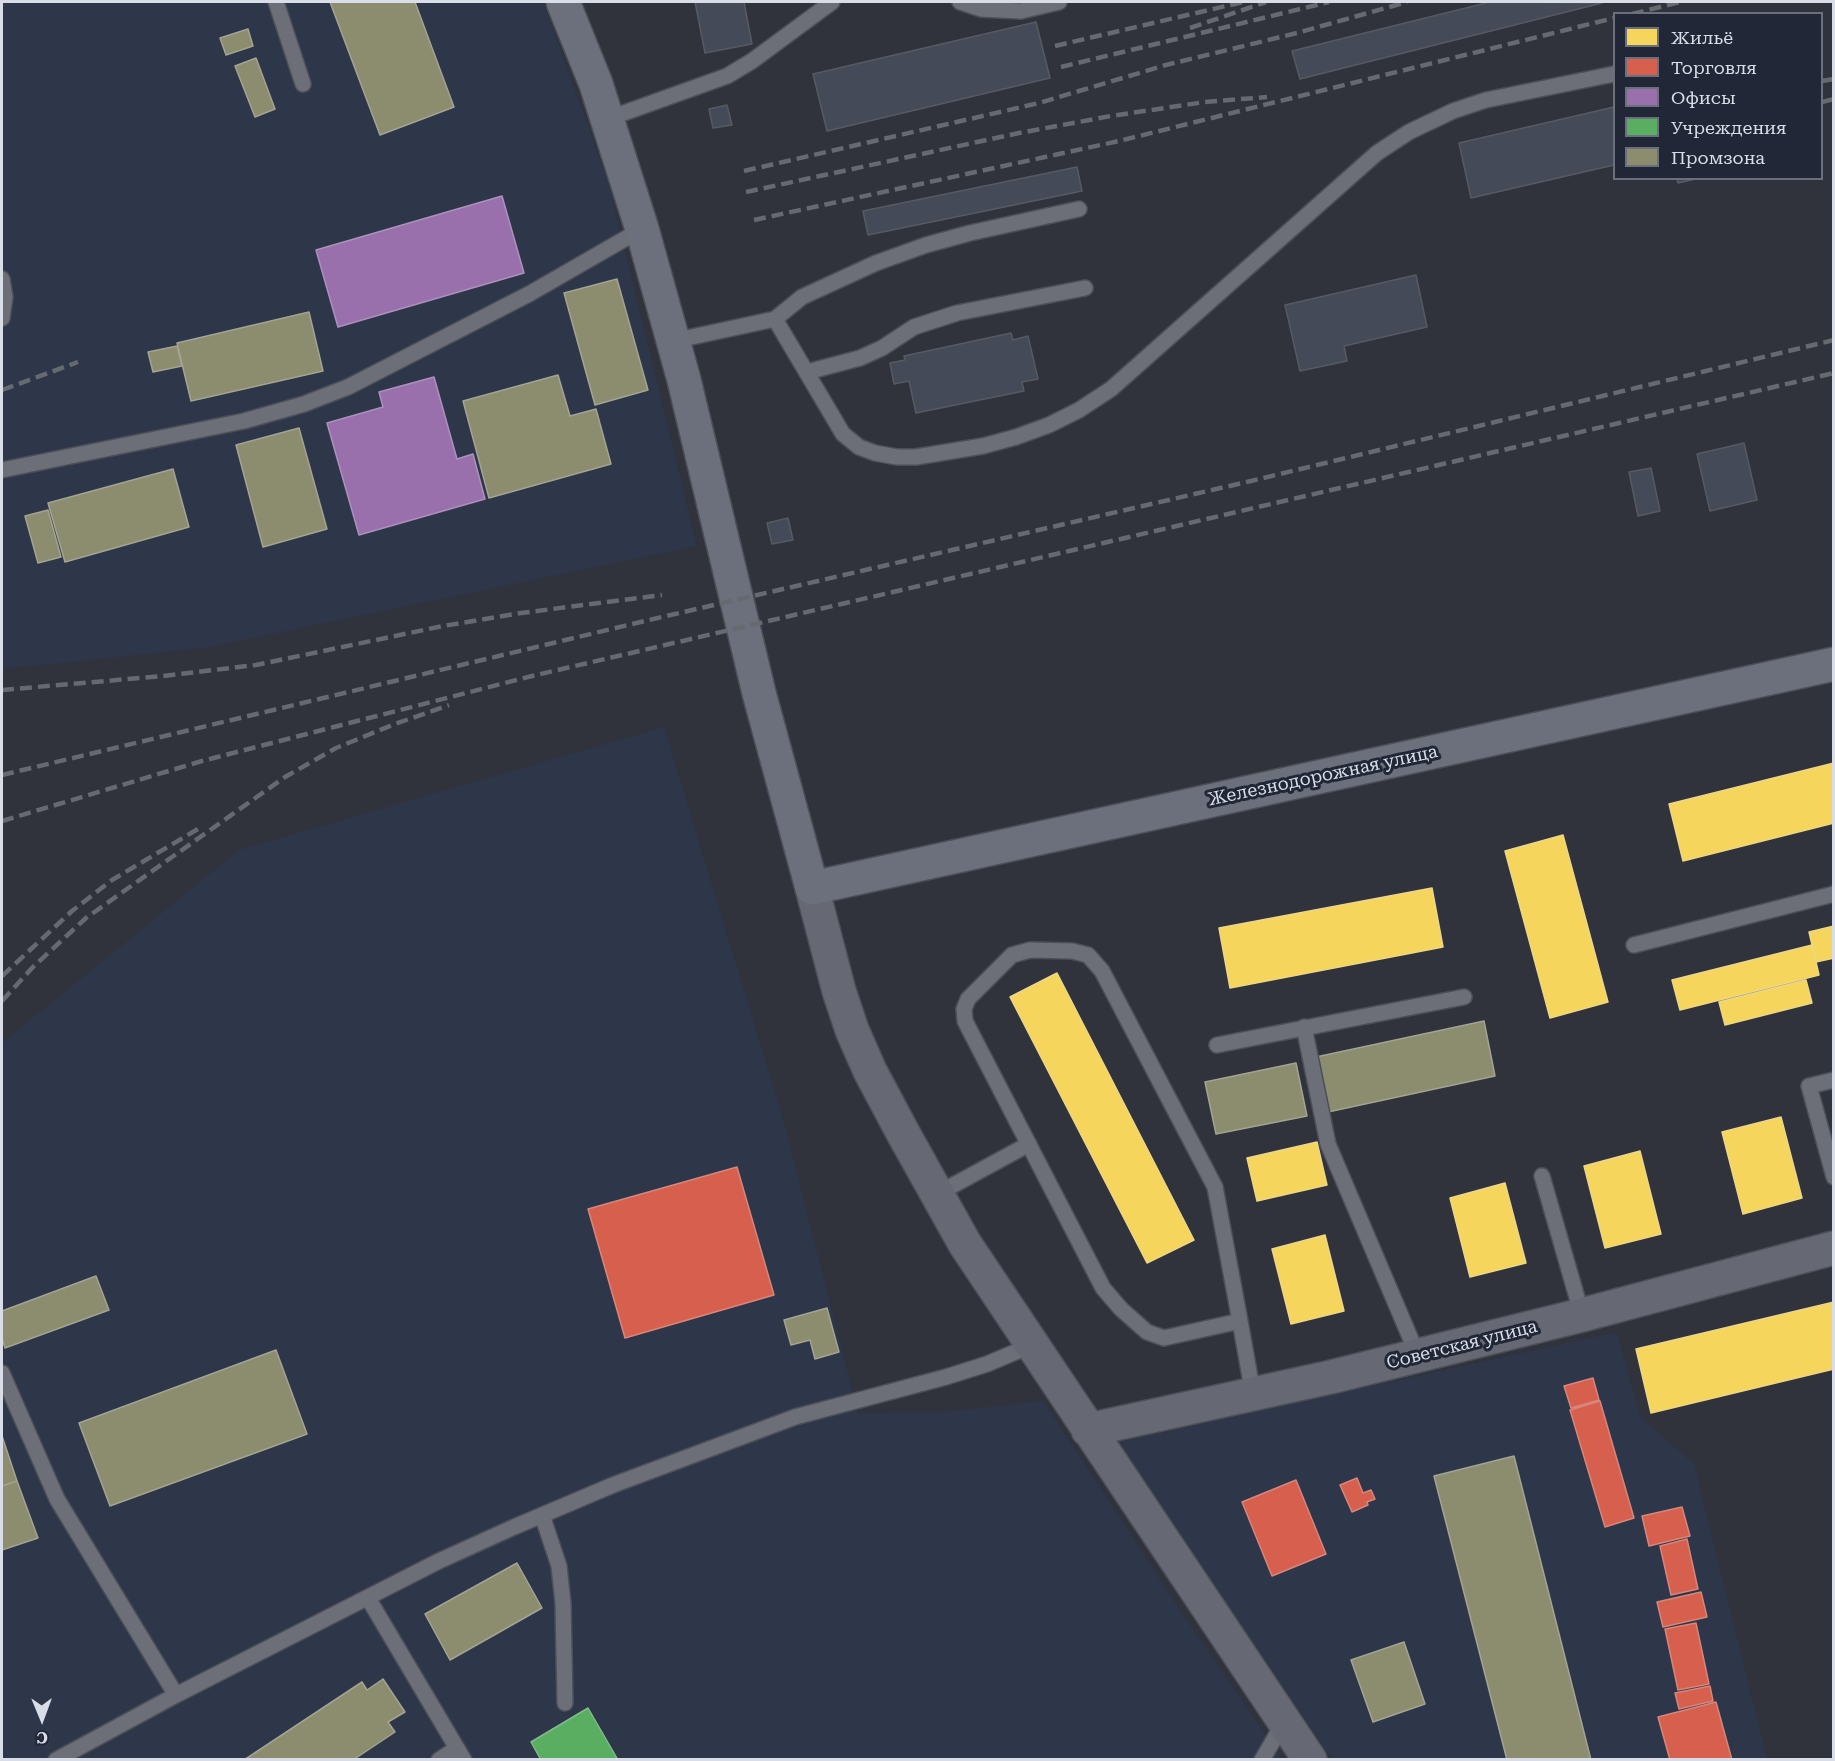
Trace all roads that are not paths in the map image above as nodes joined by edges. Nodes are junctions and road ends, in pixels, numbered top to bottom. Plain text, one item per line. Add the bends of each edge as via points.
1 (276, 2) edge
2 (564, 2) edge
3 (832, 2) edge
4 (960, 2) edge
5 (1059, 2) edge
6 (1613, 74) edge
7 (303, 84) dead end
8 (607, 119) junction
9 (1079, 209) dead end
10 (642, 230) junction
11 (2, 279) edge
12 (1085, 288) dead end
13 (2, 318) edge
14 (776, 319) junction
15 (673, 341) junction
16 (807, 372) junction
17 (2, 470) edge
18 (1833, 664) edge
19 (812, 888) junction
20 (1833, 894) edge
21 (1634, 945) dead end
22 (1464, 996) dead end
23 (1304, 1027) junction
24 (1217, 1045) dead end
25 (1833, 1080) edge
26 (1029, 1144) junction
27 (1542, 1176) dead end
28 (1833, 1178) edge
29 (937, 1194) junction
30 (1833, 1248) edge
31 (1582, 1315) junction
32 (1240, 1322) junction
33 (1032, 1345) junction
34 (1418, 1356) junction
35 (2, 1373) edge
36 (1253, 1394) junction
37 (1089, 1430) junction
38 (542, 1515) junction
39 (368, 1598) junction
40 (176, 1695) junction
41 (565, 1702) dead end
42 (1284, 1722) junction
43 (460, 1754) edge
44 (56, 1760) edge
45 (439, 1760) edge
46 (1262, 1760) edge
47 (1310, 1760) edge

1 - 7 lane
2 - 8 main road
3 - 8 lane via 727,76
4 - 5 lane via 995,11 1021,11
6 - 16 lane via 1486,100 1409,132 1377,153 1111,388 1049,425 948,453 897,457 875,453 859,447 843,434
8 - 10 main road
9 - 14 lane via 959,236 886,259 802,297
10 - 15 main road
10 - 17 lane via 529,294 348,387 244,422
11 - 13 lane
12 - 16 lane via 957,313 914,327 860,358
14 - 15 lane
14 - 16 lane
15 - 19 main road via 759,693
18 - 19 main road, Железнодорожная улица
19 - 29 main road via 852,1030
20 - 21 lane
22 - 23 lane
23 - 24 lane
23 - 34 lane via 1328,1144
25 - 28 lane via 1809,1086
26 - 29 lane
26 - 32 lane via 1103,1288 1147,1332 1164,1338
26 - 32 lane via 965,1021 964,1009 968,999 1012,955 1030,950 1088,955 1102,970 1215,1187
27 - 31 lane
29 - 33 main road
30 - 31 main road, Советская улица
31 - 34 main road, Советская улица
32 - 36 lane
33 - 37 main road
33 - 38 lane via 946,1377 795,1417
34 - 36 main road, Советская улица
35 - 40 lane via 57,1499
36 - 37 main road, Советская улица
37 - 42 main road
38 - 39 lane
38 - 41 lane via 559,1566
39 - 40 lane
39 - 43 lane
40 - 44 lane
42 - 46 lane
42 - 47 main road
43 - 45 lane

